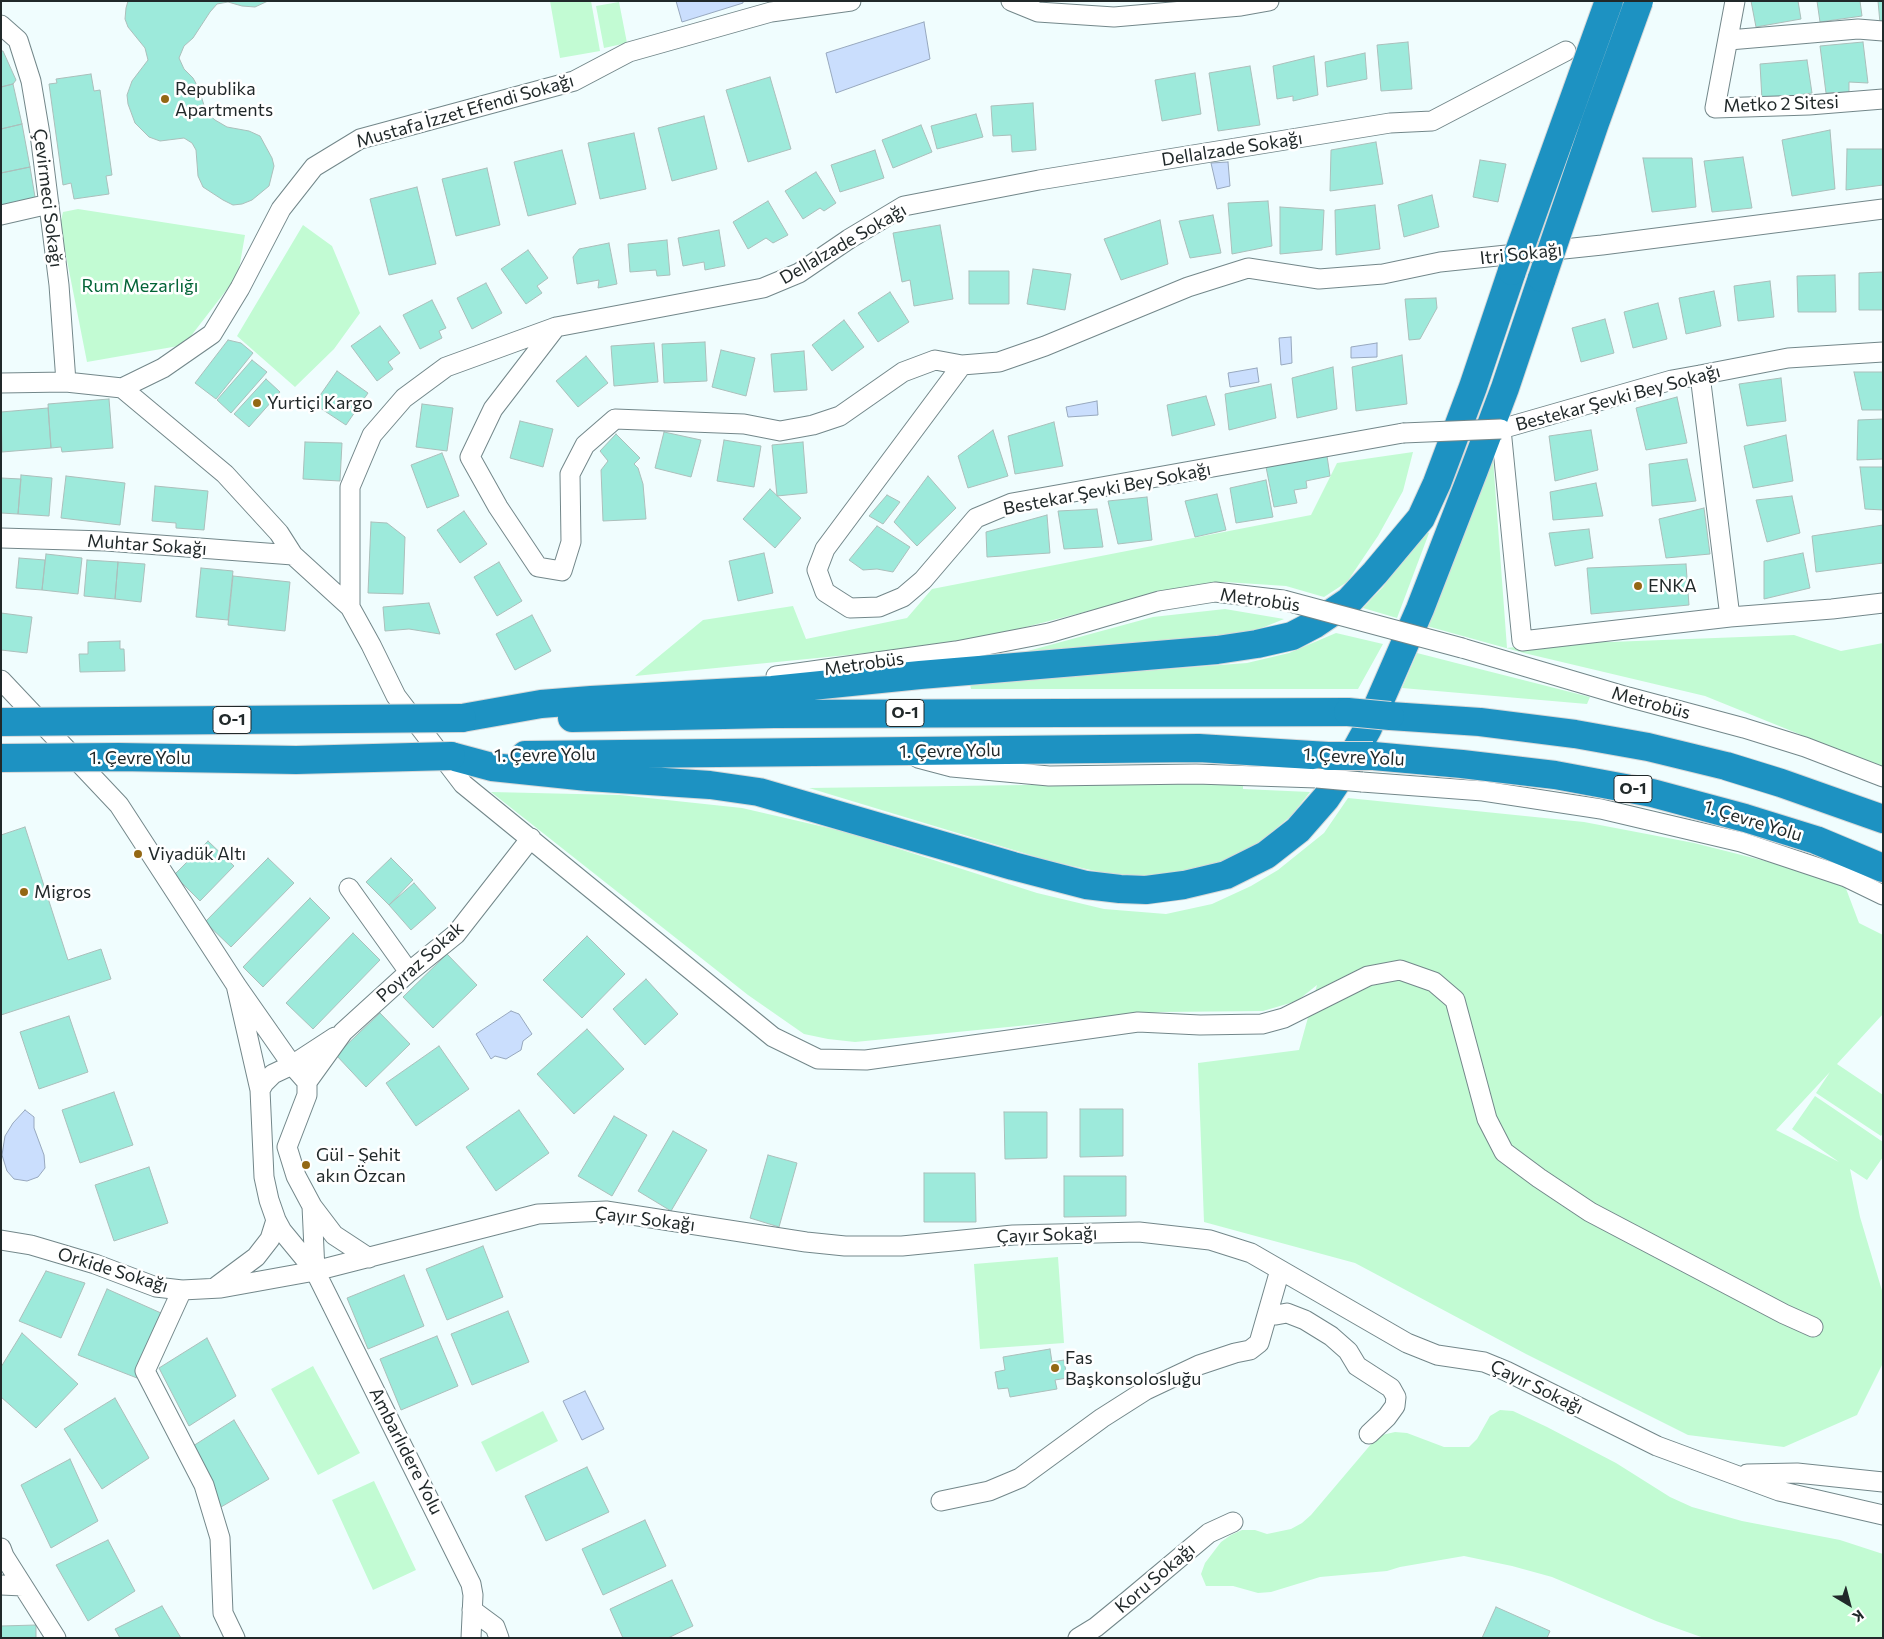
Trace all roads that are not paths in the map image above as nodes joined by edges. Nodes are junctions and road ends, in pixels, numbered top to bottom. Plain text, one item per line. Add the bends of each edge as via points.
1 (851, 1) edge
2 (1011, 1) edge
3 (1269, 1) edge
4 (1609, 1) edge
5 (1639, 1) edge
6 (1735, 1) edge
7 (1110, 9) edge
8 (1, 24) edge
9 (1883, 31) edge
10 (1729, 40) junction
11 (1566, 51) dead end
12 (1883, 99) edge
13 (49, 204) junction
14 (1883, 209) edge
15 (1, 215) edge
16 (556, 327) junction
17 (1883, 352) edge
18 (962, 365) junction
19 (1700, 375) junction
20 (66, 382) junction
21 (1, 383) edge
22 (122, 388) junction
23 (1501, 429) junction
24 (1, 538) edge
25 (293, 554) junction
26 (1883, 603) edge
27 (350, 608) junction
28 (1730, 617) junction
29 (1, 680) edge
30 (623, 698) junction
31 (462, 718) junction
32 (1, 722) edge
33 (451, 756) junction
34 (1, 758) edge
35 (1322, 767) junction
36 (1883, 777) edge
37 (1883, 819) edge
38 (531, 838) junction
39 (1883, 868) edge
40 (349, 888) dead end
41 (1883, 895) edge
42 (409, 972) junction
43 (236, 984) junction
44 (343, 1032) junction
45 (292, 1065) junction
46 (307, 1082) junction
47 (260, 1090) junction
48 (312, 1206) junction
49 (276, 1220) junction
50 (1, 1240) edge
51 (369, 1258) junction
52 (1280, 1270) junction
53 (315, 1271) junction
54 (214, 1288) junction
55 (182, 1290) junction
56 (1268, 1312) junction
57 (1813, 1328) dead end
58 (1369, 1434) dead end
59 (1736, 1474) junction
60 (1883, 1482) edge
61 (941, 1501) dead end
62 (1883, 1515) edge
63 (1233, 1522) dead end
64 (1, 1548) edge
65 (1, 1585) edge
66 (23, 1586) junction
67 (472, 1610) junction
68 (56, 1638) edge
69 (235, 1638) edge
70 (471, 1638) edge
71 (499, 1638) edge
72 (1078, 1638) edge

1 - 22 street, Mustafa İzzet Efendi Sokağı via 752,17 630,52 574,81 360,139 314,167 281,209 212,334 163,368
2 - 7 street via 1038,12
3 - 7 street via 1241,6
4 - 30 highway, bridge via 1437,483 1421,518 1349,600 1292,636 1217,650 772,690
5 - 33 highway, bridge via 1505,388 1420,608 1368,728 1326,798 1298,830 1266,855 1226,875 1184,886 1120,889 1014,866 760,792 492,767
6 - 10 street, Metko 2 Sitesi
8 - 13 street, Çevirmeci Sokağı via 18,40 31,81
9 - 10 street via 1858,29
10 - 12 street, Metko 2 Sitesi via 1715,108
11 - 16 street, Dellalzade Sokağı via 1432,121 1390,123 1039,180 904,206 799,273 763,288
13 - 15 street
13 - 20 street, Çevirmeci Sokağı
14 - 18 street, Itri Sokağı via 1440,262 1383,274 1319,279 1248,268 999,362
16 - 18 street, Itri Sokağı via 493,409 470,457 538,567 562,571 571,542 570,474 585,445 615,419 744,424 780,431 840,416 903,372 935,360
16 - 27 street, Dellalzade Sokağı via 446,367 404,398 372,435 350,486
17 - 19 street, Bestekar Şevki Bey Sokağı via 1788,358
18 - 23 street, Bestekar Şevki Bey Sokağı, bridge via 825,549 817,570 825,592 850,608 879,607 904,597 923,580 976,518 1012,504 1404,433
19 - 23 street, Bestekar Şevki Bey Sokağı via 1672,380
19 - 28 street
20 - 21 street
20 - 22 street
22 - 25 street via 225,474 279,533
23 - 28 street via 1522,641
24 - 25 street, Muhtar Sokağı via 106,541
25 - 27 street
26 - 28 street
27 - 38 street via 396,696 463,784
29 - 43 street, Ambarlıdere Yolu via 119,805
30 - 31 highway via 541,704
30 - 36 street, Metrobüs, bridge via 956,651 1049,633 1159,601 1215,592 1283,600 1462,648 1744,728
31 - 32 highway, 1. Çevre Yolu / O-1, bridge
31 - 37 highway, 1. Çevre Yolu / O-1, bridge via 1348,712 1480,722 1648,747 1772,780
33 - 34 highway, 1. Çevre Yolu / O-1, bridge via 296,760
33 - 35 highway, 1. Çevre Yolu / O-1 via 1199,748
35 - 39 highway, 1. Çevre Yolu / O-1, bridge via 1373,756 1555,775 1652,793 1745,818 1808,837
35 - 41 street, bridge via 1362,782 1483,791 1601,809 1741,842 1846,877
38 - 42 street, Poyraz Sokak via 456,934
38 - 57 street via 773,1037 818,1059 866,1060 1138,1022 1262,1024 1284,1018 1368,976 1400,970 1434,982 1455,1000 1487,1119 1504,1152 1590,1212
40 - 42 street
42 - 44 street, Poyraz Sokak
43 - 45 street, Ambarlıdere Yolu
43 - 47 street, Ambarlıdere Yolu
44 - 45 street
44 - 46 street, Poyraz Sokak
45 - 46 street, Ambarlıdere Yolu
45 - 47 street via 273,1074
46 - 48 street, Ambarlıdere Yolu via 307,1095 287,1147 296,1176
47 - 49 street, Ambarlıdere Yolu via 264,1177
48 - 51 street via 334,1235
48 - 53 street, Ambarlıdere Yolu
49 - 53 street, Ambarlıdere Yolu
49 - 54 street via 270,1239 256,1257
50 - 55 street, Orkide Sokağı via 31,1245 95,1264 156,1287
51 - 52 street, Çayır Sokağı via 538,1214 606,1211 845,1246 902,1246 1013,1235 1140,1232 1210,1240 1250,1253
51 - 53 street, Çayır Sokağı
52 - 56 street
52 - 59 street, Çayır Sokağı via 1407,1343 1436,1355 1484,1362 1657,1446
53 - 54 street, Orkide Sokağı
53 - 67 street, Ambarlıdere Yolu via 471,1584
54 - 55 street, Orkide Sokağı
55 - 69 street via 145,1371 204,1485 220,1538 223,1613
56 - 58 street via 1305,1320 1331,1336 1348,1351 1357,1366 1391,1388 1396,1398 1395,1406
56 - 61 street via 1259,1343 1250,1350 1199,1365 1146,1390 1020,1478 989,1491
59 - 60 street, Çayır Sokağı via 1798,1473
59 - 62 street, Çayır Sokağı via 1779,1491
63 - 72 street, Koru Sokağı via 1209,1534
64 - 66 street
65 - 66 street
66 - 68 street
67 - 70 street, Ambarlıdere Yolu
67 - 71 street via 495,1627

